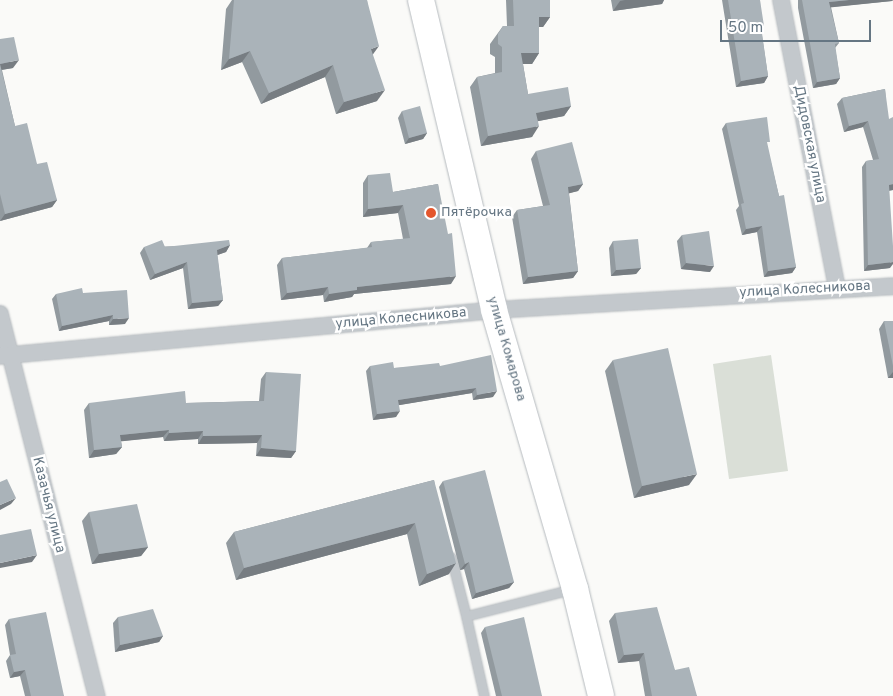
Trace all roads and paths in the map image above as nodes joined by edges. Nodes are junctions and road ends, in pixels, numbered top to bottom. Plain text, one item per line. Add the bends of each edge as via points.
1 (421, 0) edge
2 (781, 0) edge
3 (893, 286) edge
4 (836, 287) junction
5 (494, 310) junction
6 (0, 314) edge
7 (5, 355) edge
8 (447, 543) edge
9 (575, 589) junction
10 (466, 616) junction
11 (97, 696) edge
12 (484, 696) edge
13 (601, 696) edge

1 - 5 main road, улица Комарова
2 - 4 street, Дидовская улица
3 - 4 street, улица Колесникова
4 - 5 street, улица Колесникова
5 - 7 street, улица Колесникова
5 - 9 main road, улица Комарова
6 - 7 street, Казачья улица
7 - 11 street, Казачья улица
8 - 10 lane
9 - 10 lane
9 - 13 main road, улица Комарова
10 - 12 lane

